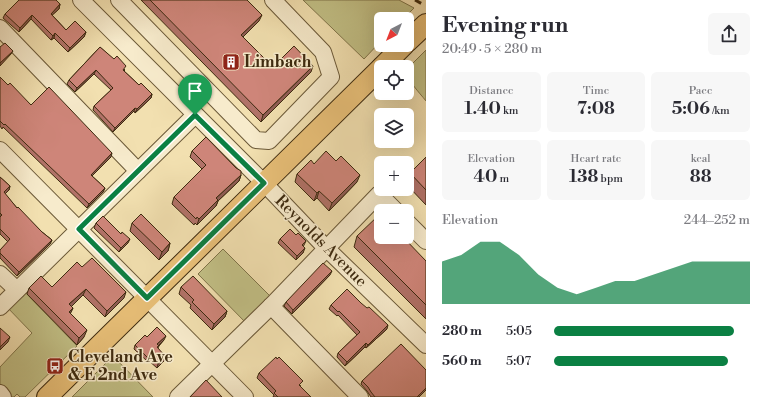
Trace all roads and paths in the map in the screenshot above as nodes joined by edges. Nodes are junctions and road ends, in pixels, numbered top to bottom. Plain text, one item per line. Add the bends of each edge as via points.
1 (81, 0) edge
2 (119, 0) edge
3 (273, 0) edge
4 (0, 28) edge
5 (397, 52) edge
6 (389, 60) edge
7 (374, 75) edge
8 (195, 115) junction
9 (233, 117) junction
10 (215, 134) junction
11 (0, 150) edge
12 (138, 171) junction
13 (264, 183) junction
14 (389, 204) edge
15 (79, 229) junction
16 (414, 229) edge
17 (426, 241) edge
18 (326, 248) junction
19 (0, 274) edge
20 (17, 290) junction
21 (147, 298) junction
22 (270, 306) junction
23 (0, 307) edge
24 (426, 345) edge
25 (212, 364) junction
26 (0, 394) edge
27 (4, 397) edge
28 (46, 397) edge
29 (178, 397) edge
30 (245, 397) edge
31 (360, 397) edge

1 - 8 street, Reynolds Avenue
2 - 9 street
3 - 9 street via 323,52 331,77 269,141 256,140
4 - 12 street
5 - 6 main road
7 - 13 main road
8 - 10 street, Reynolds Avenue
8 - 12 street
9 - 10 street
10 - 13 street, Reynolds Avenue
11 - 15 street
12 - 15 street
13 - 18 street, Reynolds Avenue
13 - 21 main road
14 - 18 street via 379,194
15 - 20 street
15 - 21 street
16 - 17 street
18 - 22 street
18 - 24 street, Reynolds Avenue
19 - 20 street
20 - 23 street
21 - 25 street
21 - 28 main road
22 - 25 street
22 - 31 street
25 - 29 street
25 - 30 street
26 - 27 street

